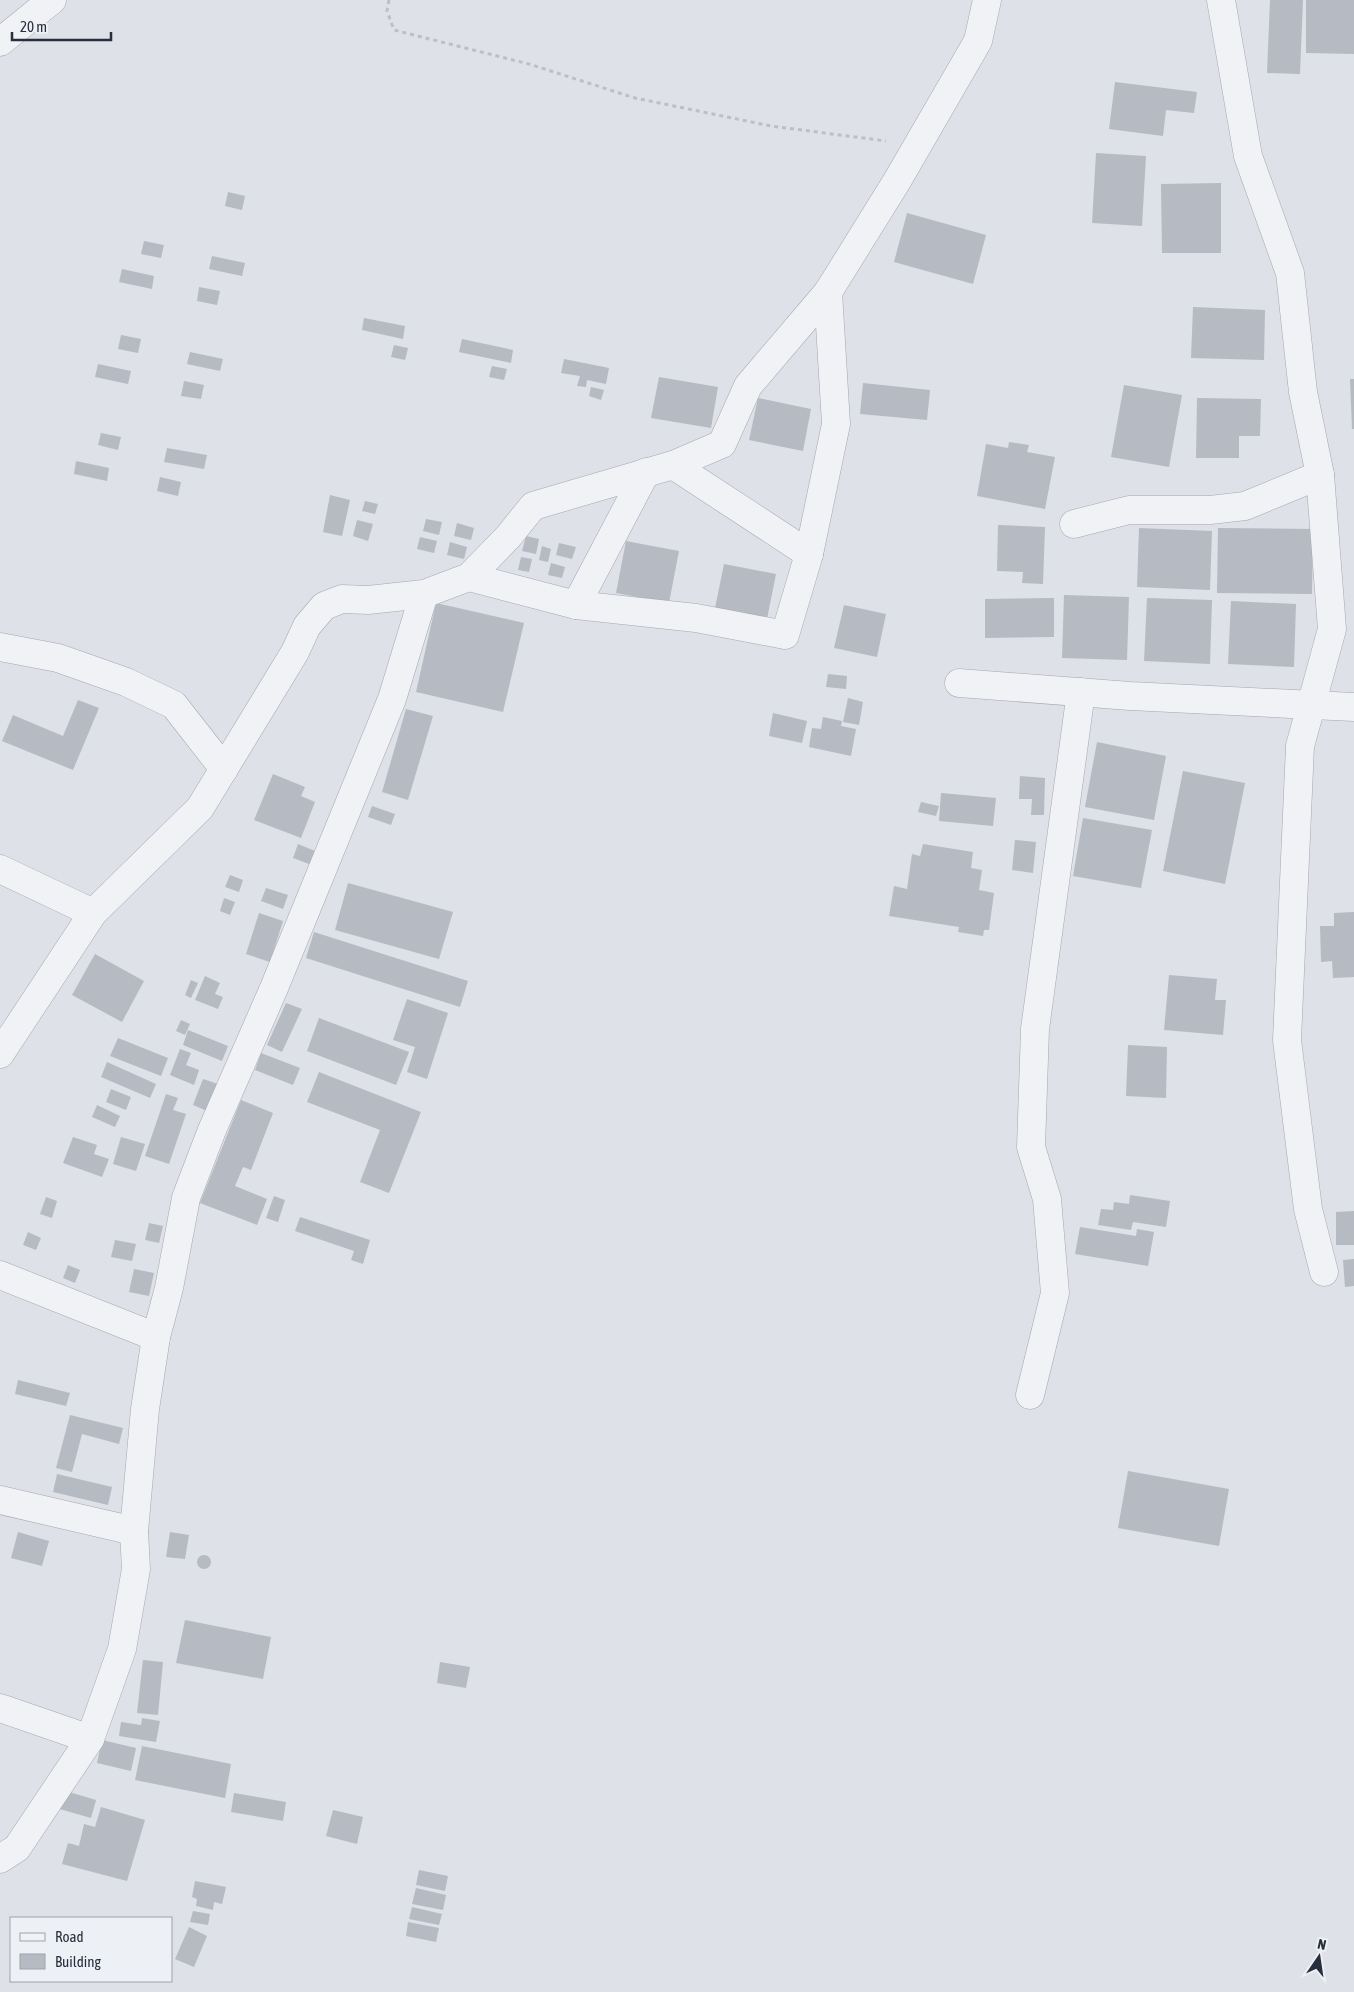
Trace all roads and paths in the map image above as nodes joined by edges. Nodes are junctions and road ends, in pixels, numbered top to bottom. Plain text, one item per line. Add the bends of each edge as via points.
1 (52, 0) edge
2 (389, 0) edge
3 (987, 0) edge
4 (1221, 0) edge
5 (0, 42) edge
6 (917, 146) junction
7 (828, 292) junction
8 (674, 465) junction
9 (646, 472) junction
10 (1320, 475) junction
11 (1074, 524) dead end
12 (809, 554) junction
13 (469, 577) junction
14 (424, 594) junction
15 (576, 605) junction
16 (0, 647) edge
17 (959, 682) dead end
18 (1081, 692) junction
19 (1312, 705) junction
20 (1354, 707) edge
21 (224, 768) junction
22 (0, 869) edge
23 (93, 912) junction
24 (0, 1054) edge
25 (1324, 1272) dead end
26 (0, 1274) edge
27 (156, 1337) junction
28 (1030, 1395) dead end
29 (0, 1500) edge
30 (134, 1531) junction
31 (0, 1708) edge
32 (90, 1739) junction
33 (0, 1859) edge

1 - 5 street
2 - 6 path via 387,11 394,30 529,64 636,98 772,126
3 - 6 street via 978,41
4 - 10 street via 1248,156 1290,274 1303,392
6 - 7 street
7 - 8 street via 748,386 722,444
7 - 12 street via 836,424
8 - 9 street
8 - 12 street
9 - 13 street via 533,506
9 - 15 street
10 - 11 street via 1245,506 1210,510 1129,510
10 - 19 street via 1332,629
12 - 15 street via 785,635 696,618
13 - 14 street
13 - 15 street
14 - 21 street via 368,600 342,599 324,606 307,626 295,652
14 - 27 street via 392,699 186,1198
16 - 21 street via 58,658 126,682 174,705
17 - 18 street
18 - 19 street
18 - 28 street via 1035,1029 1032,1148 1047,1199 1055,1293
19 - 20 street
19 - 25 street via 1300,746 1287,1040 1308,1208
21 - 23 street via 200,808
22 - 23 street
23 - 24 street
26 - 27 street
27 - 30 street via 145,1409
29 - 30 street
30 - 32 street via 136,1569 122,1649
31 - 32 street
32 - 33 street via 17,1848

